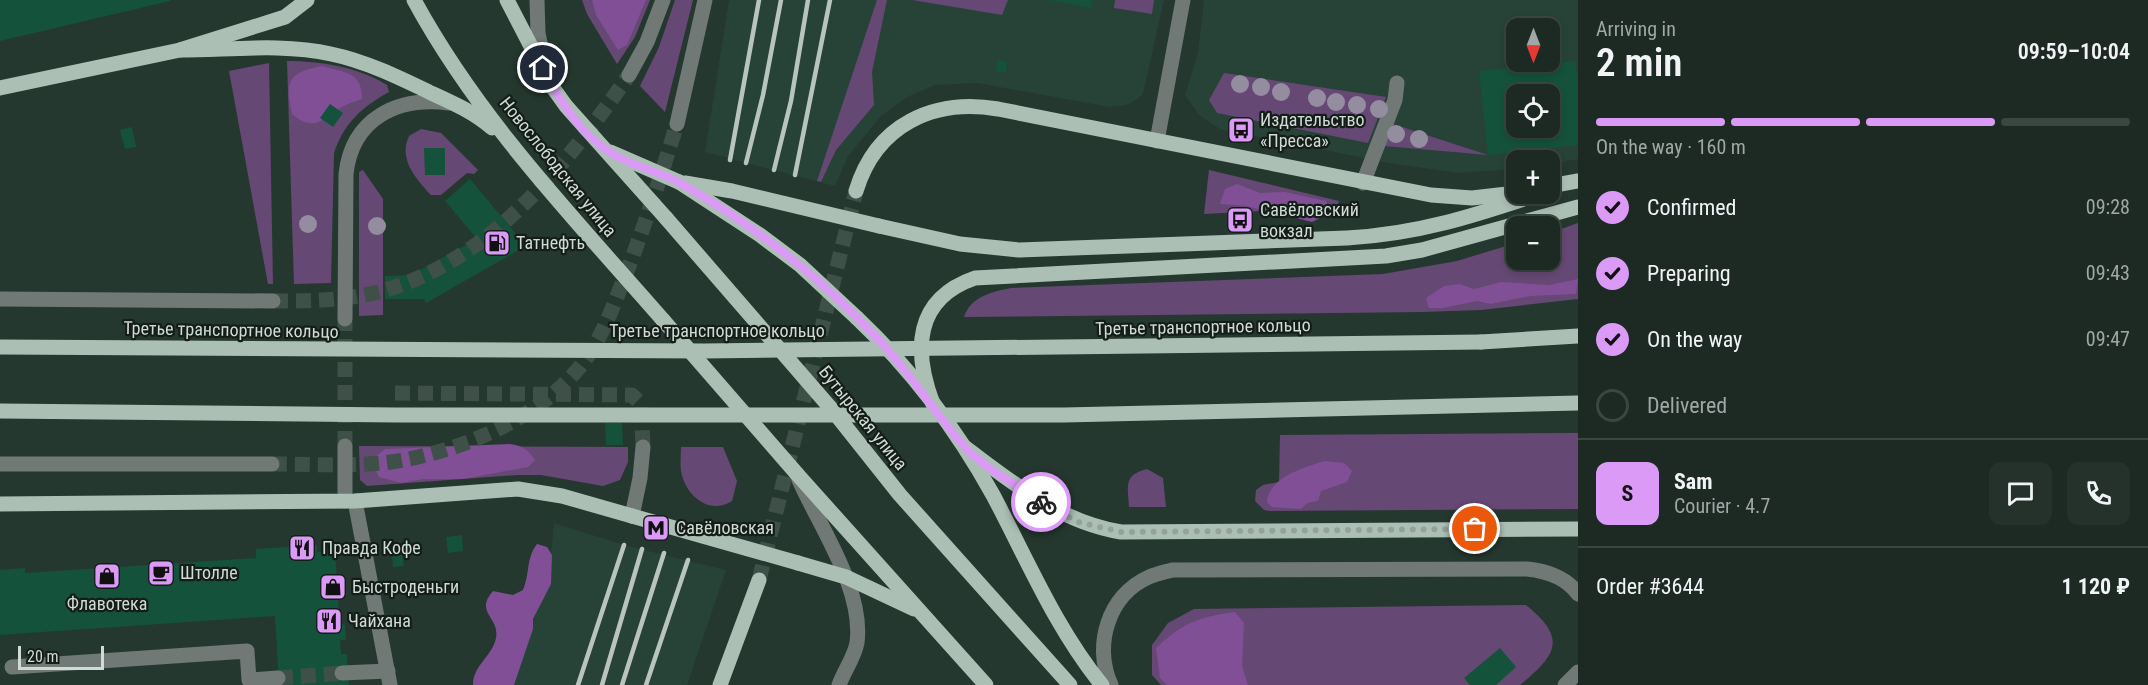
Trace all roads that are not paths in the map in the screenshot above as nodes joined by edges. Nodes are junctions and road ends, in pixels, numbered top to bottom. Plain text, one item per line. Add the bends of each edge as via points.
1 (307, 0) edge
2 (414, 0) edge
3 (507, 0) edge
4 (537, 0) edge
5 (663, 0) edge
6 (705, 0) edge
7 (1183, 0) edge
8 (180, 50) junction
9 (629, 75) tunnel mouth
10 (1397, 83) dead end
11 (551, 86) junction
12 (0, 88) edge
13 (454, 104) junction
14 (677, 124) tunnel mouth
15 (1157, 141) junction
16 (600, 146) junction
17 (514, 149) junction
18 (1576, 181) edge
19 (679, 182) junction
20 (1363, 183) junction
21 (1560, 185) edge
22 (856, 191) tunnel mouth
23 (1506, 194) edge
24 (1510, 204) edge
25 (1578, 207) edge
26 (0, 299) edge
27 (273, 301) tunnel mouth
28 (345, 319) tunnel mouth
29 (1578, 336) edge
30 (0, 347) edge
31 (1578, 403) edge
32 (933, 404) junction
33 (0, 411) edge
34 (345, 446) tunnel mouth
35 (643, 447) tunnel mouth
36 (966, 448) junction
37 (0, 464) edge
38 (272, 464) tunnel mouth
39 (350, 501) junction
40 (813, 501) junction
41 (0, 504) edge
42 (632, 516) junction
43 (1575, 529) edge
44 (846, 577) junction
45 (759, 580) tunnel mouth
46 (1578, 594) edge
47 (923, 614) junction
48 (12, 667) dead end
49 (1578, 672) edge
50 (342, 673) tunnel mouth
51 (278, 678) tunnel mouth
52 (389, 678) edge
53 (720, 685) edge
54 (839, 685) edge
55 (986, 685) edge
56 (1070, 685) edge
57 (1102, 685) edge
58 (1112, 685) edge
59 (1565, 685) edge

1 - 8 main road via 285,17
2 - 17 main road, Новослободская улица via 471,91
3 - 11 main road
4 - 11 street via 542,60
5 - 9 street
6 - 14 street
7 - 15 street
8 - 12 main road
8 - 13 main road via 331,54 383,71
10 - 20 street via 1395,100
11 - 16 main road, Бутырская улица
13 - 17 main road via 483,119
13 - 28 street via 427,100 395,107 354,139 346,174
15 - 20 main road
15 - 22 main road via 980,106 946,107 924,114 887,138 867,162
16 - 19 main road
16 - 56 main road, Бутырская улица, bridge via 834,412 900,495
17 - 40 main road, Новослободская улица, bridge via 797,474
18 - 21 main road
19 - 24 main road, bridge via 960,244 1019,250 1383,236 1460,221
19 - 32 main road, bridge via 792,259 857,318
20 - 23 main road via 1451,198
25 - 32 main road via 1422,250 1386,256 975,278 947,291 935,302 928,317 921,363
26 - 27 street
29 - 30 main road, Третье транспортное кольцо, bridge via 1481,342 716,351
31 - 33 main road, bridge via 1064,415
32 - 36 main road
34 - 39 street
35 - 42 street
36 - 43 main road via 1059,513 1096,528 1121,532
36 - 57 main road via 1052,608
37 - 38 street
39 - 41 main road
39 - 42 main road via 518,489 562,496
39 - 52 street
40 - 44 street
40 - 47 main road
42 - 44 main road, bridge
44 - 47 main road
44 - 54 street via 857,622 856,644
45 - 53 main road
46 - 58 street via 1562,579 1545,571 1527,569 1172,570 1149,577 1128,591 1113,610 1105,628 1102,654
47 - 55 main road
48 - 51 street via 247,651 249,680
49 - 59 street
50 - 52 street

